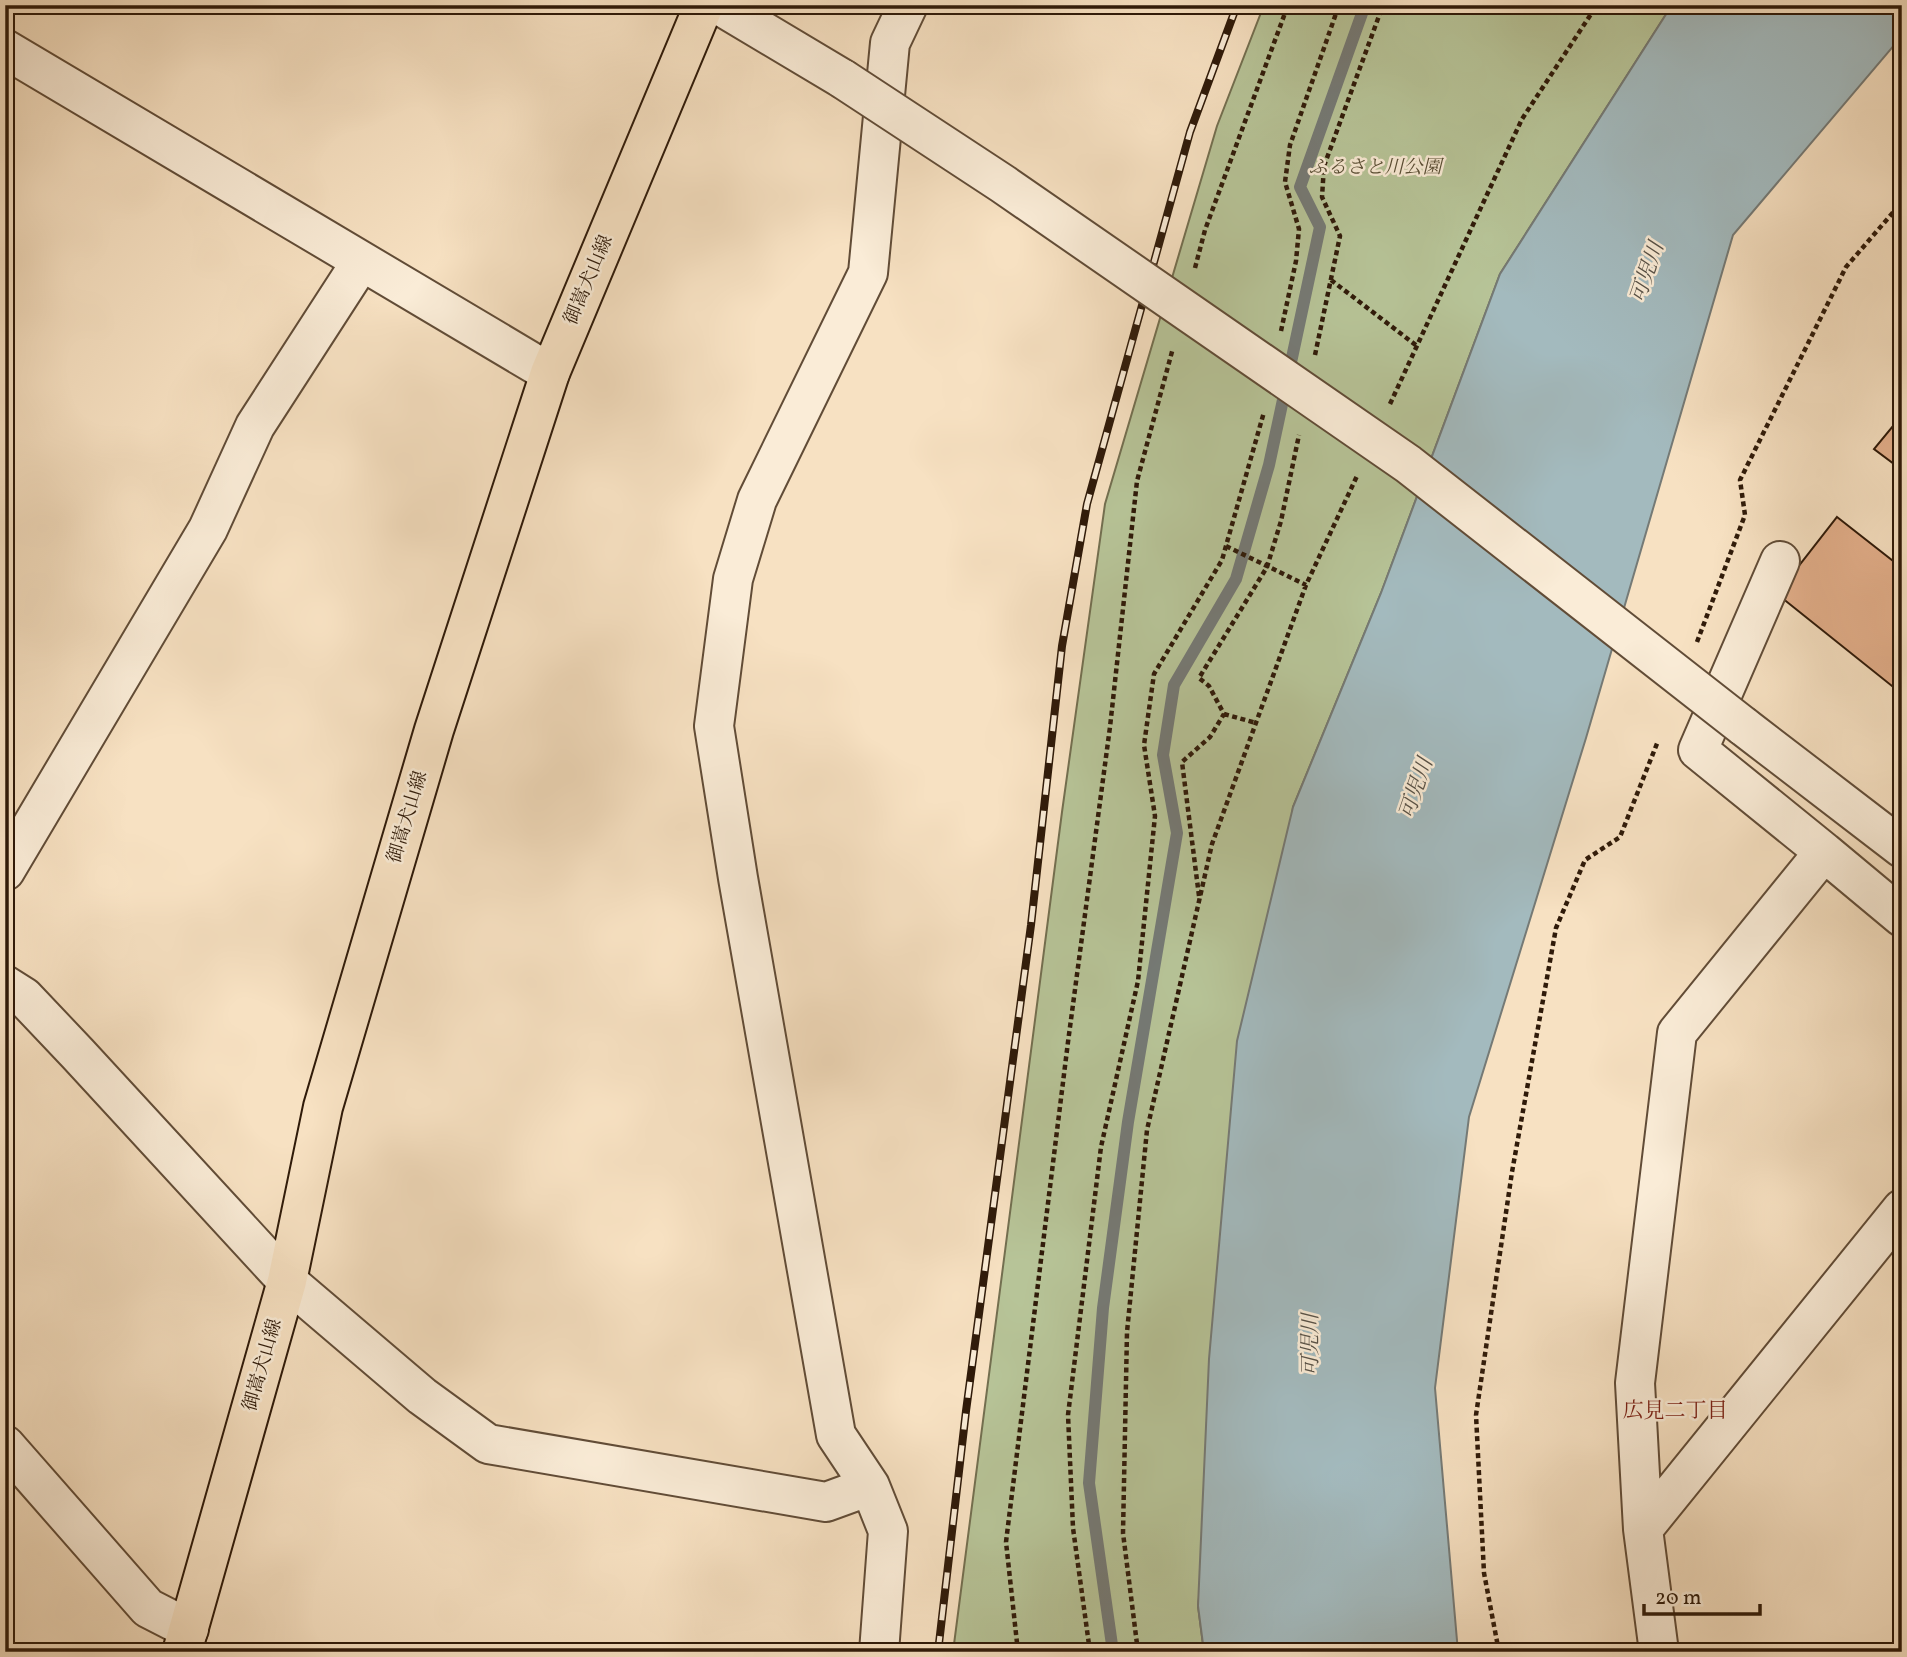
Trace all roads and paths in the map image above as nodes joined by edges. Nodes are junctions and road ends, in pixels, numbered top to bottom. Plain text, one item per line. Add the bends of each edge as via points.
1 (704, 5) edge
2 (719, 5) edge
3 (908, 5) edge
4 (1288, 5) edge
5 (1339, 5) edge
6 (1383, 5) edge
7 (1597, 5) edge
8 (5, 50) edge
9 (1902, 202) edge
10 (361, 262) junction
11 (1194, 270) dead end
12 (1331, 281) junction
13 (1177, 336) dead end
14 (1280, 337) dead end
15 (1417, 346) junction
16 (1314, 361) dead end
17 (550, 373) junction
18 (1267, 400) dead end
19 (1388, 409) dead end
20 (1300, 428) dead end
21 (1359, 472) dead end
22 (1226, 546) junction
23 (1780, 561) dead end
24 (1267, 567) junction
25 (1306, 585) junction
26 (1696, 644) dead end
27 (1224, 714) junction
28 (1256, 723) junction
29 (1660, 738) dead end
30 (1902, 848) edge
31 (1824, 852) junction
32 (5, 872) edge
33 (1199, 899) junction
34 (1902, 917) edge
35 (5, 985) edge
36 (1902, 1209) edge
37 (287, 1281) junction
38 (5, 1445) edge
39 (870, 1486) junction
40 (1643, 1529) junction
41 (186, 1640) edge
42 (878, 1652) edge
43 (1018, 1652) edge
44 (1090, 1652) edge
45 (1138, 1652) edge
46 (1499, 1652) edge
47 (1660, 1652) edge

1 - 17 main road, 御嵩犬山線
2 - 30 street, bridge via 843,79 1003,184 1408,464
3 - 39 street via 890,43 869,274 757,500 733,579 714,726 836,1435
4 - 11 path
5 - 14 path via 1290,145 1285,182 1299,229
6 - 12 path via 1324,166 1322,197 1340,236
7 - 15 path via 1522,119
8 - 10 street
9 - 26 path via 1846,267 1740,480 1745,516
10 - 17 street
10 - 32 street via 255,426 208,529
12 - 15 path
12 - 16 path
13 - 43 path via 1137,481 1006,1542
15 - 19 path
17 - 37 main road, 御嵩犬山線 via 359,979 323,1107
18 - 22 path
20 - 24 path
21 - 25 path
22 - 24 path
22 - 44 path via 1154,674 1144,745 1156,816 1139,967 1101,1147 1068,1415 1073,1528
23 - 31 street via 1698,750
24 - 25 path
24 - 27 path via 1199,678 1209,686
25 - 28 path
27 - 28 path
27 - 33 path via 1210,737 1182,762
28 - 33 path via 1212,844
29 - 46 path via 1620,837 1585,860 1556,928 1512,1172 1476,1415 1484,1573
31 - 34 street
31 - 40 street via 1677,1033 1635,1382
33 - 45 path via 1147,1130 1127,1332 1123,1533
35 - 37 street via 24,998 78,1054
36 - 40 street
37 - 39 street via 422,1396 488,1444 826,1502
37 - 41 main road, 御嵩犬山線
38 - 41 street via 148,1608
39 - 42 street via 888,1531
40 - 47 street

